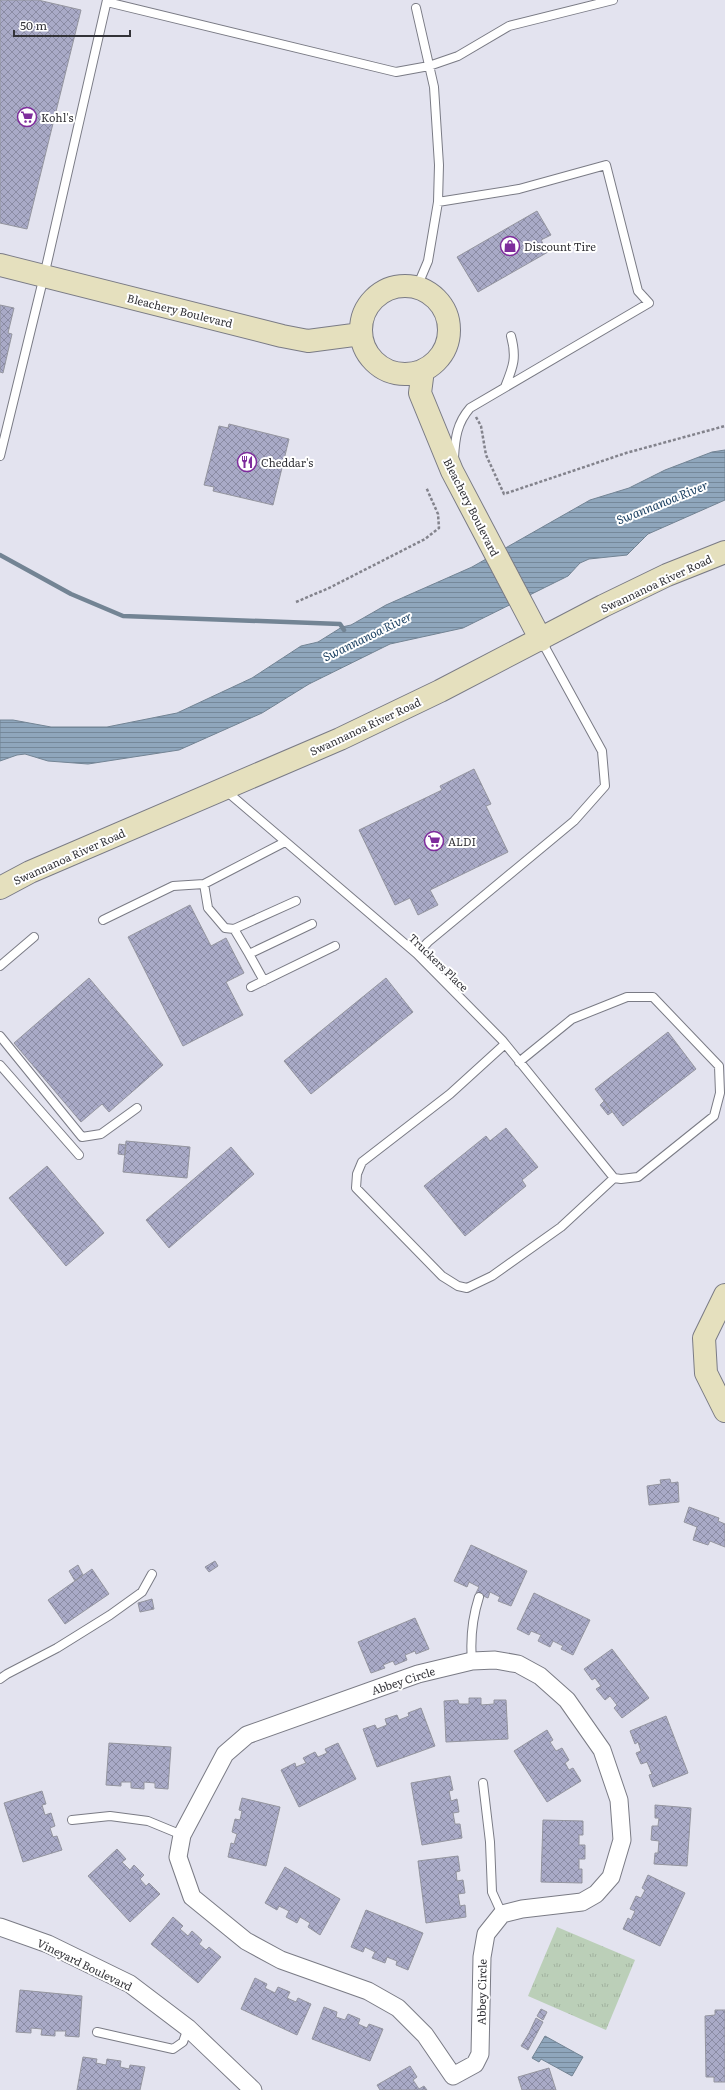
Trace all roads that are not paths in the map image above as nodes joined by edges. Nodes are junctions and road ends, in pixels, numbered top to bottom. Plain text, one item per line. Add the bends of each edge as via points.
1 (613, 0) edge
2 (107, 1) edge
3 (416, 8) dead end
4 (429, 66) junction
5 (438, 202) junction
6 (0, 265) edge
7 (44, 276) junction
8 (417, 287) junction
9 (361, 334) junction
10 (510, 336) dead end
11 (423, 370) junction
12 (505, 387) junction
13 (0, 456) edge
14 (452, 471) junction
15 (725, 552) edge
16 (540, 640) junction
17 (223, 788) junction
18 (285, 842) junction
19 (204, 884) junction
20 (0, 888) edge
21 (296, 901) dead end
22 (103, 920) dead end
23 (312, 924) dead end
24 (234, 929) junction
25 (34, 937) dead end
26 (335, 946) dead end
27 (249, 954) junction
28 (417, 954) junction
29 (0, 966) edge
30 (264, 981) junction
31 (251, 987) dead end
32 (0, 1036) edge
33 (505, 1044) junction
34 (519, 1062) junction
35 (0, 1065) edge
36 (137, 1108) dead end
37 (79, 1155) dead end
38 (614, 1178) junction
39 (725, 1295) edge
40 (725, 1411) edge
41 (152, 1574) dead end
42 (479, 1597) dead end
43 (472, 1661) junction
44 (0, 1679) edge
45 (483, 1782) dead end
46 (72, 1820) dead end
47 (182, 1835) junction
48 (502, 1914) junction
49 (0, 1927) edge
50 (188, 2028) junction
51 (98, 2032) dead end
52 (456, 2083) edge
53 (253, 2090) edge

1 - 4 lane via 510,26 458,56
2 - 4 lane via 396,72
2 - 7 lane
3 - 4 lane
4 - 5 lane via 435,95 439,165
5 - 8 lane via 428,261
5 - 12 lane via 519,189 606,166 638,291 649,303
6 - 7 street, Bleachery Boulevard
7 - 9 street, Bleachery Boulevard via 308,341
7 - 13 lane
8 - 9 street via 403,285 390,288 377,296 368,306 362,319
8 - 11 street via 431,294 442,305 448,319 449,334 445,349 436,361
9 - 11 street via 372,359 383,368 396,373 410,374
10 - 12 lane via 515,352 513,367
11 - 14 street, Bleachery Boulevard via 420,393
12 - 14 lane via 470,408 461,419 456,436
14 - 16 street, Bleachery Boulevard
15 - 16 street, Swannanoa River Road via 667,575
16 - 17 street, Swannanoa River Road via 340,739
16 - 28 lane via 602,751 605,786 574,821 428,942
17 - 18 lane, Truckers Place
17 - 20 street, Swannanoa River Road via 30,872
18 - 19 lane
18 - 28 lane, Truckers Place
19 - 22 lane via 172,886
19 - 24 lane via 208,908 224,928
21 - 24 lane
23 - 27 lane
24 - 27 lane
25 - 29 lane
26 - 30 lane
27 - 30 lane
28 - 33 lane, Truckers Place
30 - 31 lane
32 - 36 lane via 82,1137 100,1134
33 - 34 lane, Truckers Place
33 - 38 lane via 450,1094 362,1162 357,1174 356,1188 442,1276 458,1286 467,1288 492,1276 561,1227
34 - 38 lane, Truckers Place
34 - 38 lane via 572,1019 628,998 653,997 719,1066 720,1093 714,1116 638,1177 621,1180
35 - 37 lane
39 - 40 street via 704,1338 706,1373
41 - 44 lane via 142,1592 110,1615
42 - 43 lane via 473,1615 470,1638
43 - 47 street, Abbey Circle via 418,1674 247,1735 225,1754
43 - 48 street, Abbey Circle via 495,1660 518,1664 540,1676 567,1700 602,1750 619,1800 622,1840 611,1877 596,1894 582,1902
45 - 48 lane via 490,1842 492,1892
46 - 47 lane via 118,1817 148,1821
47 - 52 street, Abbey Circle via 178,1857 192,1897 246,1941 281,1960 368,1991 398,2008 425,2035
48 - 52 street, Abbey Circle via 486,1934 482,1957 480,2054 475,2064
49 - 50 street, Vineyard Boulevard via 48,1944 130,1984
50 - 51 lane via 183,2042 173,2049
50 - 53 street, Vineyard Boulevard

